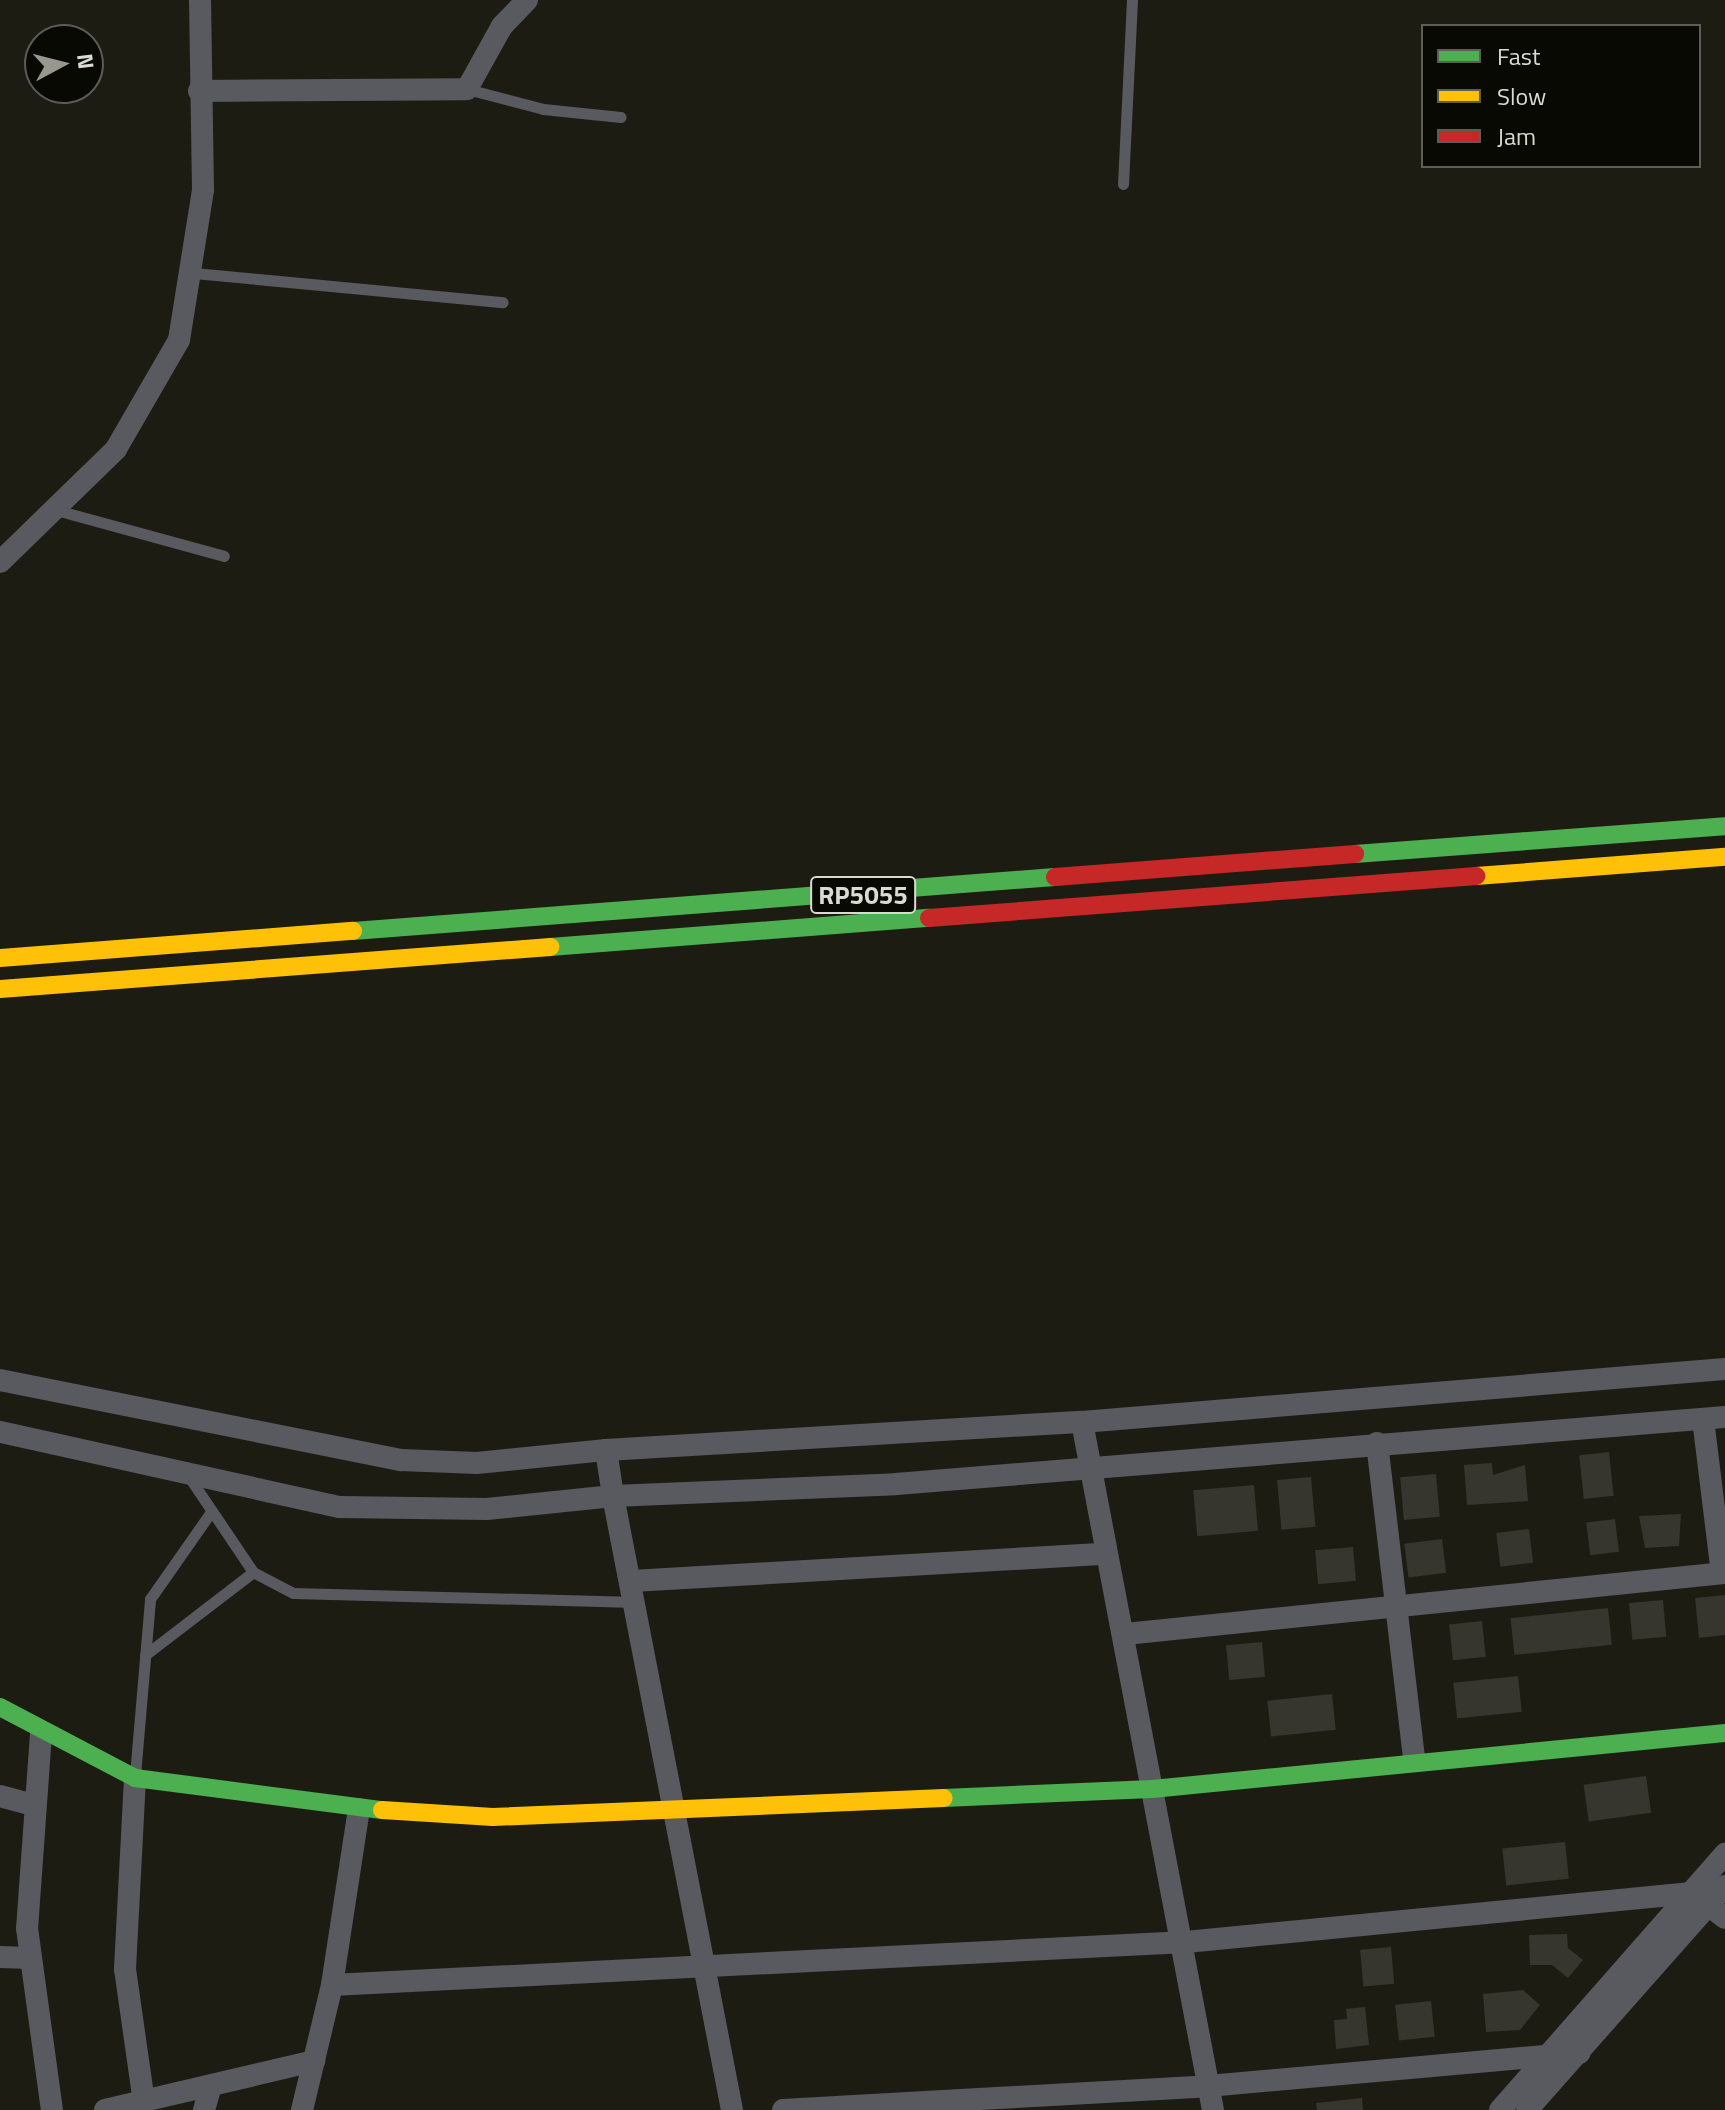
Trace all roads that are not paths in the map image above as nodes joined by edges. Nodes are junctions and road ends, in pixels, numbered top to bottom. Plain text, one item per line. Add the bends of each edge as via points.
1 (200, 0) edge
2 (527, 0) edge
3 (1132, 0) edge
4 (467, 89) junction
5 (199, 91) junction
6 (621, 117) dead end
7 (1123, 184) dead end
8 (194, 273) junction
9 (503, 302) dead end
10 (56, 510) junction
11 (224, 556) dead end
12 (0, 562) edge
13 (1725, 826) edge
14 (1725, 857) edge
15 (0, 958) edge
16 (0, 989) edge
17 (1725, 1369) edge
18 (0, 1380) edge
19 (1714, 1418) edge
20 (1082, 1422) junction
21 (0, 1432) edge
22 (1377, 1443) junction
23 (606, 1450) junction
24 (1089, 1469) junction
25 (185, 1470) junction
26 (613, 1496) junction
27 (211, 1512) junction
28 (1104, 1554) junction
29 (253, 1572) junction
30 (1723, 1573) edge
31 (634, 1592) junction
32 (1394, 1604) junction
33 (1125, 1634) junction
34 (145, 1655) junction
35 (0, 1707) edge
36 (1725, 1733) edge
37 (41, 1734) junction
38 (1414, 1760) junction
39 (135, 1778) junction
40 (1152, 1789) junction
41 (0, 1796) edge
42 (33, 1805) junction
43 (359, 1809) junction
44 (678, 1813) junction
45 (1725, 1854) edge
46 (1725, 1886) edge
47 (1708, 1906) edge
48 (1186, 1942) junction
49 (0, 1957) edge
50 (30, 1958) junction
51 (708, 1971) junction
52 (332, 1985) junction
53 (1580, 2053) junction
54 (1547, 2055) junction
55 (314, 2061) junction
56 (211, 2086) junction
57 (1208, 2086) junction
58 (144, 2102) junction
59 (52, 2110) edge
60 (105, 2110) edge
61 (204, 2110) edge
62 (302, 2110) edge
63 (732, 2110) edge
64 (783, 2110) edge
65 (1213, 2110) edge
66 (1500, 2110) edge
67 (1527, 2110) edge

1 - 5 street
2 - 4 street via 502,26
3 - 7 lane
4 - 5 street
4 - 6 lane via 543,109
5 - 8 street via 203,190
8 - 9 lane
8 - 10 street via 179,340 139,419
10 - 11 lane
10 - 12 street
13 - 15 main road, RP5055
14 - 16 main road, RP5055
17 - 20 street
18 - 23 street via 388,1458 477,1463
19 - 22 street
19 - 30 street
20 - 23 street
20 - 24 street
21 - 25 street
22 - 24 street
22 - 32 street
23 - 26 street
24 - 26 street
24 - 28 street
25 - 26 street via 296,1501 401,1511
25 - 27 lane
26 - 31 street
27 - 29 lane
27 - 34 lane via 150,1599
28 - 31 street
28 - 33 street
29 - 31 lane via 311,1596
29 - 34 lane
30 - 32 street
31 - 44 street
32 - 33 street
32 - 38 street
33 - 40 street
34 - 39 lane
35 - 37 main road
36 - 38 main road
37 - 39 main road
37 - 42 street
38 - 40 main road
39 - 43 main road
39 - 58 street via 125,1969
40 - 44 main road
40 - 48 street
41 - 42 street
42 - 50 street
43 - 44 main road via 493,1817
43 - 52 street
44 - 51 street
45 - 47 street
46 - 47 street
47 - 48 street
47 - 53 street
47 - 54 street
48 - 51 street
48 - 57 street
49 - 50 street
50 - 59 street
51 - 52 street
51 - 63 street
52 - 55 street
53 - 54 street
53 - 67 street
54 - 57 street
54 - 66 street
55 - 56 street
55 - 62 street
56 - 58 street
56 - 61 street
57 - 64 street
57 - 65 street
58 - 60 street

